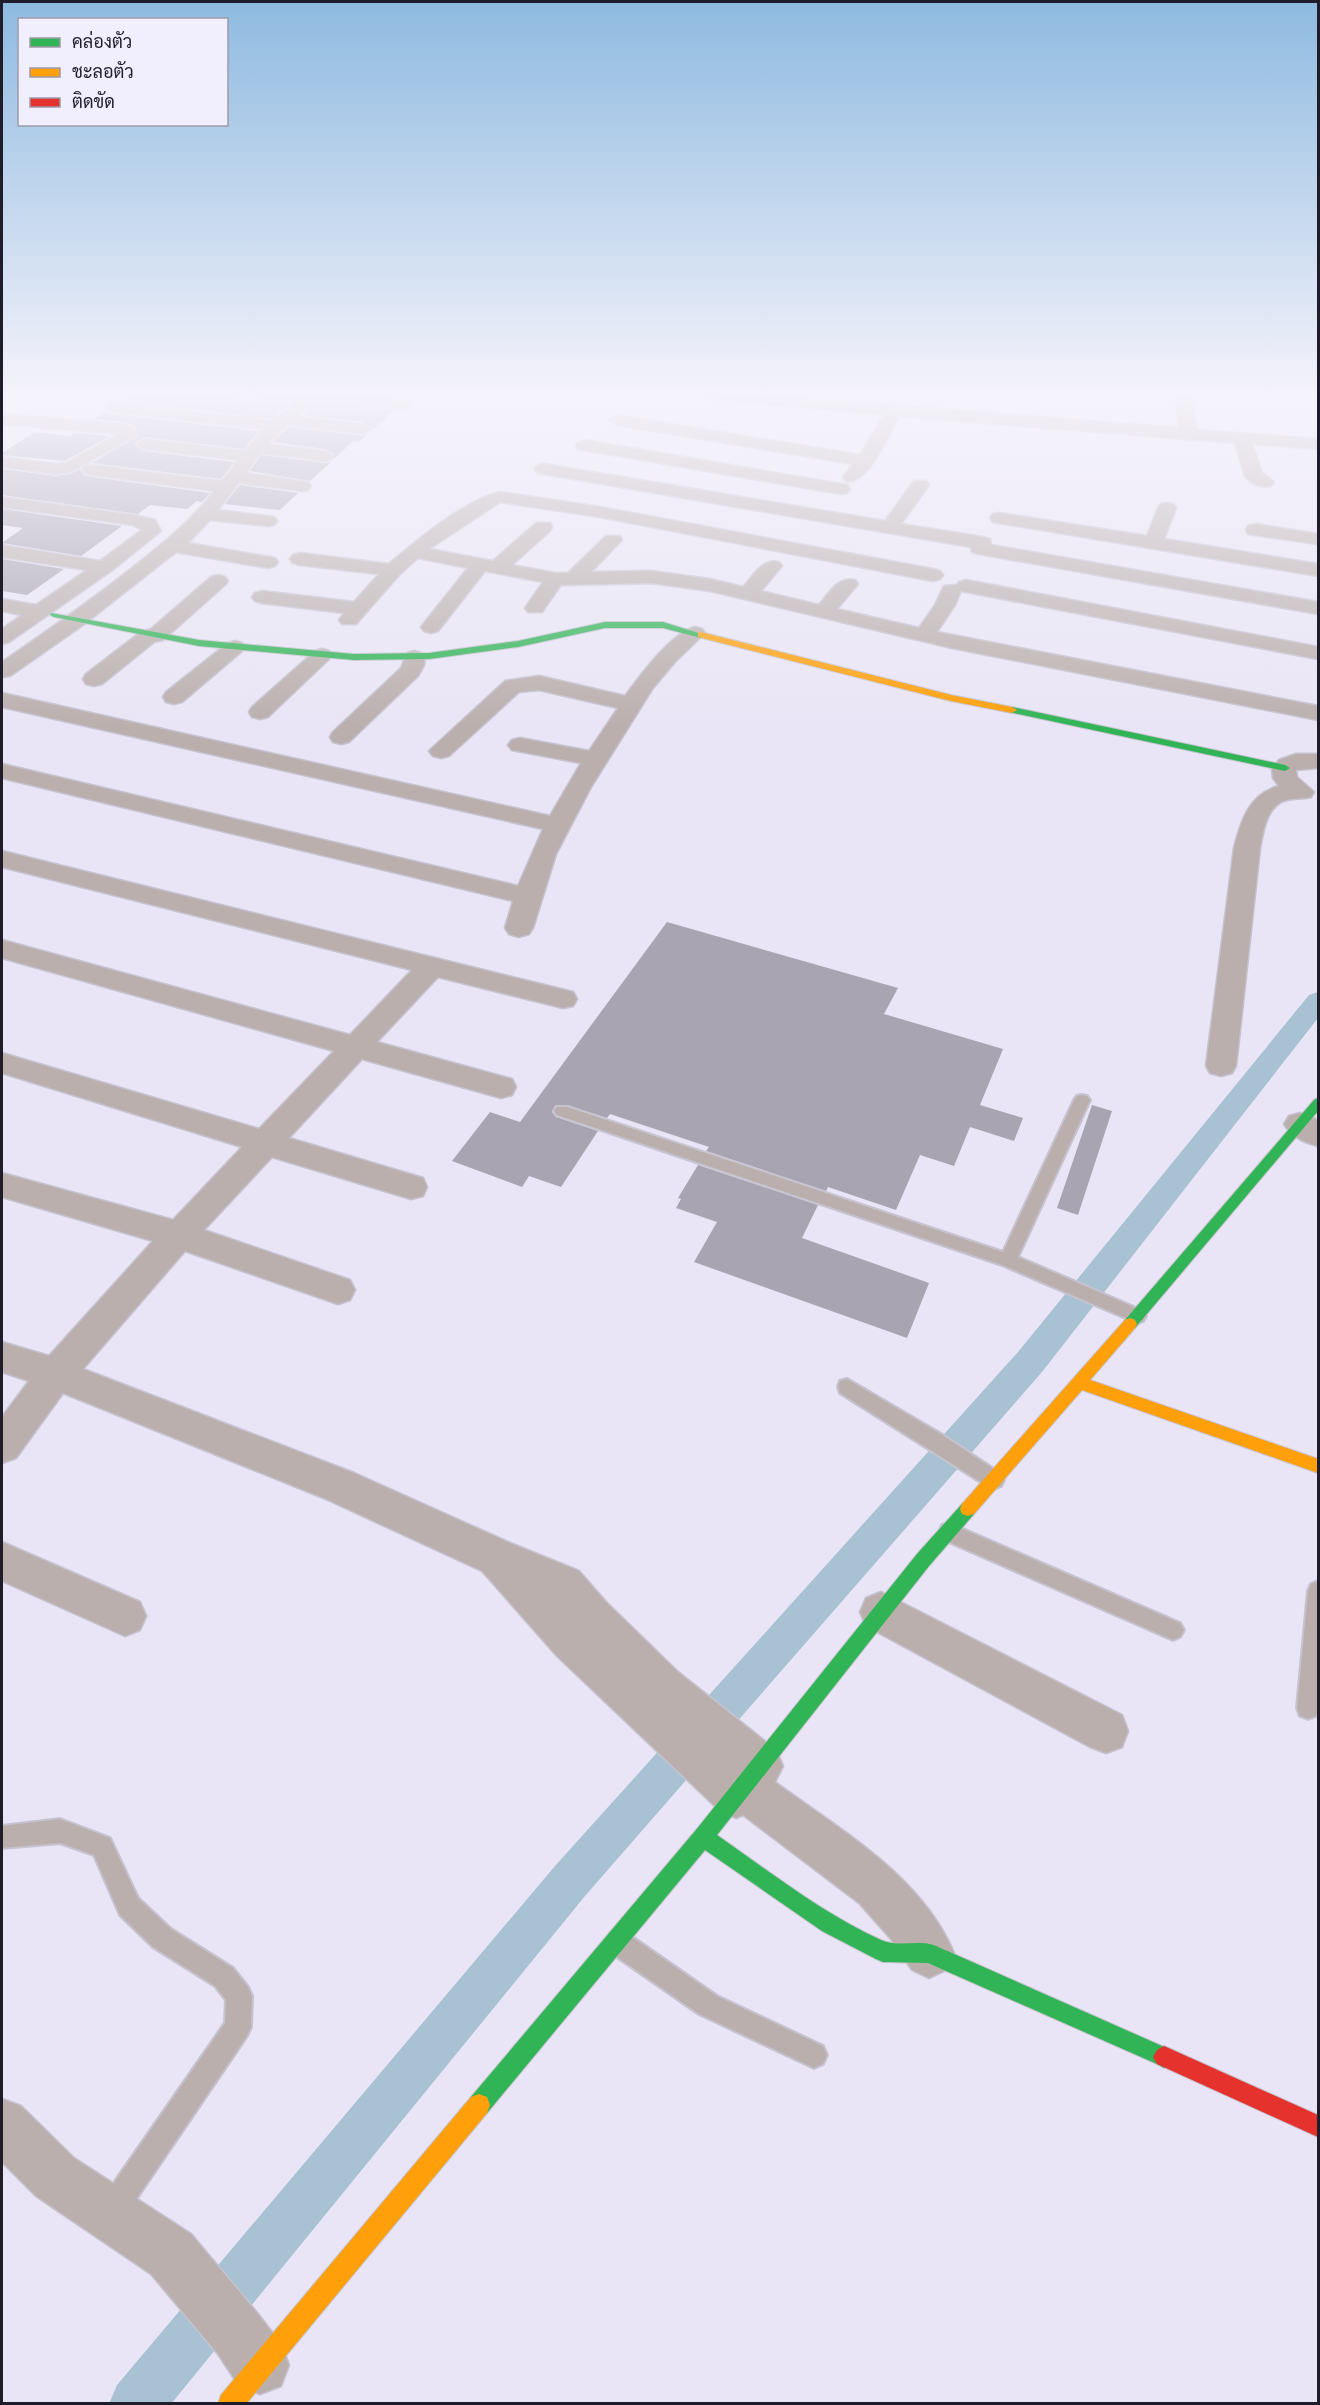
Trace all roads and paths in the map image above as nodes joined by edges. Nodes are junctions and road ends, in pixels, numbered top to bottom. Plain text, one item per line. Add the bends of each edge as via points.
1 (19, 504) edge
2 (78, 504) edge
3 (213, 504) edge
4 (484, 504) edge
5 (548, 504) edge
6 (610, 504) edge
7 (748, 504) edge
8 (831, 504) edge
9 (906, 504) edge
10 (1006, 504) edge
11 (1167, 508) dead end
12 (600, 512) junction
13 (1084, 512) dead end
14 (822, 517) junction
15 (202, 518) junction
16 (999, 518) junction
17 (268, 521) dead end
18 (543, 527) dead end
19 (889, 528) junction
20 (1076, 530) junction
21 (1119, 537) junction
22 (1318, 539) edge
23 (613, 540) dead end
24 (1153, 544) junction
25 (173, 546) junction
26 (2, 551) edge
27 (415, 552) junction
28 (1238, 557) junction
29 (300, 559) dead end
30 (268, 562) dead end
31 (488, 566) junction
32 (772, 566) dead end
33 (104, 567) junction
34 (966, 567) junction
35 (393, 570) junction
36 (1102, 570) junction
37 (1318, 570) edge
38 (563, 580) junction
39 (218, 581) dead end
40 (848, 584) dead end
41 (1217, 591) junction
42 (748, 593) junction
43 (262, 597) dead end
44 (2, 605) edge
45 (535, 608) dead end
46 (1318, 608) edge
47 (1080, 610) junction
48 (824, 612) junction
49 (47, 613) junction
50 (76, 621) junction
51 (431, 627) dead end
52 (695, 633) junction
53 (1204, 633) junction
54 (153, 636) junction
55 (924, 636) junction
56 (2, 638) edge
57 (235, 647) junction
58 (1318, 653) edge
59 (322, 655) junction
60 (414, 657) junction
61 (2, 671) edge
62 (94, 679) dead end
63 (174, 697) dead end
64 (2, 700) edge
65 (630, 704) junction
66 (260, 712) dead end
67 (1318, 713) edge
68 (342, 737) dead end
69 (520, 745) dead end
70 (441, 752) dead end
71 (596, 759) junction
72 (1318, 761) edge
73 (1285, 768) junction
74 (2, 771) edge
75 (1309, 794) edge
76 (555, 825) junction
77 (2, 859) edge
78 (526, 896) junction
79 (519, 928) dead end
80 (2, 949) edge
81 (432, 966) junction
82 (562, 999) dead end
83 (355, 1046) junction
84 (2, 1063) edge
85 (1221, 1066) dead end
86 (501, 1087) dead end
87 (1082, 1100) dead end
88 (562, 1111) dead end
89 (1315, 1115) edge
90 (266, 1142) junction
91 (2, 1185) edge
92 (411, 1187) dead end
93 (179, 1235) junction
94 (1008, 1260) junction
95 (338, 1290) dead end
96 (1137, 1316) junction
97 (2, 1357) edge
98 (56, 1374) junction
99 (1080, 1383) junction
100 (847, 1387) dead end
101 (2, 1446) edge
102 (1318, 1466) edge
103 (994, 1480) junction
104 (949, 1532) junction
105 (2, 1561) edge
106 (1318, 1591) edge
107 (881, 1612) junction
108 (125, 1616) dead end
109 (1173, 1630) dead end
110 (1308, 1708) dead end
111 (1106, 1731) dead end
112 (736, 1772) junction
113 (2, 1836) edge
114 (703, 1836) junction
115 (615, 1941) junction
116 (929, 1953) junction
117 (814, 2055) dead end
118 (2, 2125) edge
119 (1318, 2126) edge
120 (109, 2214) junction
121 (243, 2368) edge

1 - 33 street via 149,524 152,531
2 - 15 street via 169,518
3 - 15 street
4 - 27 street
5 - 12 street
6 - 12 street
7 - 14 street
8 - 14 street
9 - 19 street
10 - 16 street
11 - 24 street
12 - 34 street via 933,575 928,580 933,586
13 - 20 street
14 - 19 street
15 - 17 street
15 - 25 street
16 - 20 street
16 - 34 street
18 - 31 street
19 - 34 street
20 - 21 street
21 - 24 street
21 - 36 street
22 - 28 street via 1258,522
23 - 38 street
24 - 28 street
25 - 30 street
25 - 50 street
26 - 33 street
27 - 31 street
27 - 35 street
28 - 37 street
28 - 41 street
29 - 35 street
31 - 38 street
31 - 51 street
32 - 42 street
33 - 49 street
34 - 36 street
34 - 47 street
34 - 55 street
35 - 43 street via 354,615
36 - 41 street
36 - 47 street
38 - 42 street via 670,572
38 - 45 street
39 - 54 street
40 - 48 street
41 - 46 street
41 - 53 street
42 - 48 street
44 - 49 street
47 - 53 street
48 - 55 street
49 - 50 street
49 - 56 street
50 - 54 street
50 - 61 street
52 - 60 street via 649,624 605,625 518,644
52 - 65 street via 658,666
52 - 73 street via 951,698
53 - 58 street
54 - 57 street
54 - 62 street
55 - 67 street
57 - 59 street
57 - 63 street
59 - 60 street
59 - 66 street
60 - 68 street via 410,671
64 - 76 street
65 - 70 street via 539,683 519,684
65 - 71 street
69 - 71 street
71 - 76 street
72 - 73 street via 1292,762
73 - 75 street via 1284,779
74 - 78 street
75 - 85 street via 1275,794 1262,806 1252,824
76 - 78 street
77 - 81 street
78 - 79 street
80 - 83 street
81 - 82 street
81 - 83 street
83 - 86 street
83 - 90 street
84 - 90 street
87 - 94 lane
88 - 94 lane
89 - 96 street
90 - 92 street
90 - 93 street
91 - 93 street
93 - 95 street
93 - 98 street
94 - 96 lane
96 - 99 street
97 - 98 street
98 - 101 street
98 - 112 street via 340,1486 495,1557 564,1634 651,1696
99 - 102 street
99 - 103 street
100 - 103 lane
103 - 104 street
104 - 107 street
104 - 109 lane
105 - 108 street
106 - 110 lane
107 - 111 street
107 - 112 street
112 - 114 street
112 - 116 street via 876,1886
113 - 120 lane via 60,1831 102,1846 129,1906 162,1938 224,1977 238,1996 238,2027
114 - 115 street
114 - 116 street via 828,1924 883,1952
115 - 117 lane via 708,2005
115 - 121 street
116 - 119 street
118 - 120 street via 55,2177
120 - 121 street via 171,2254

